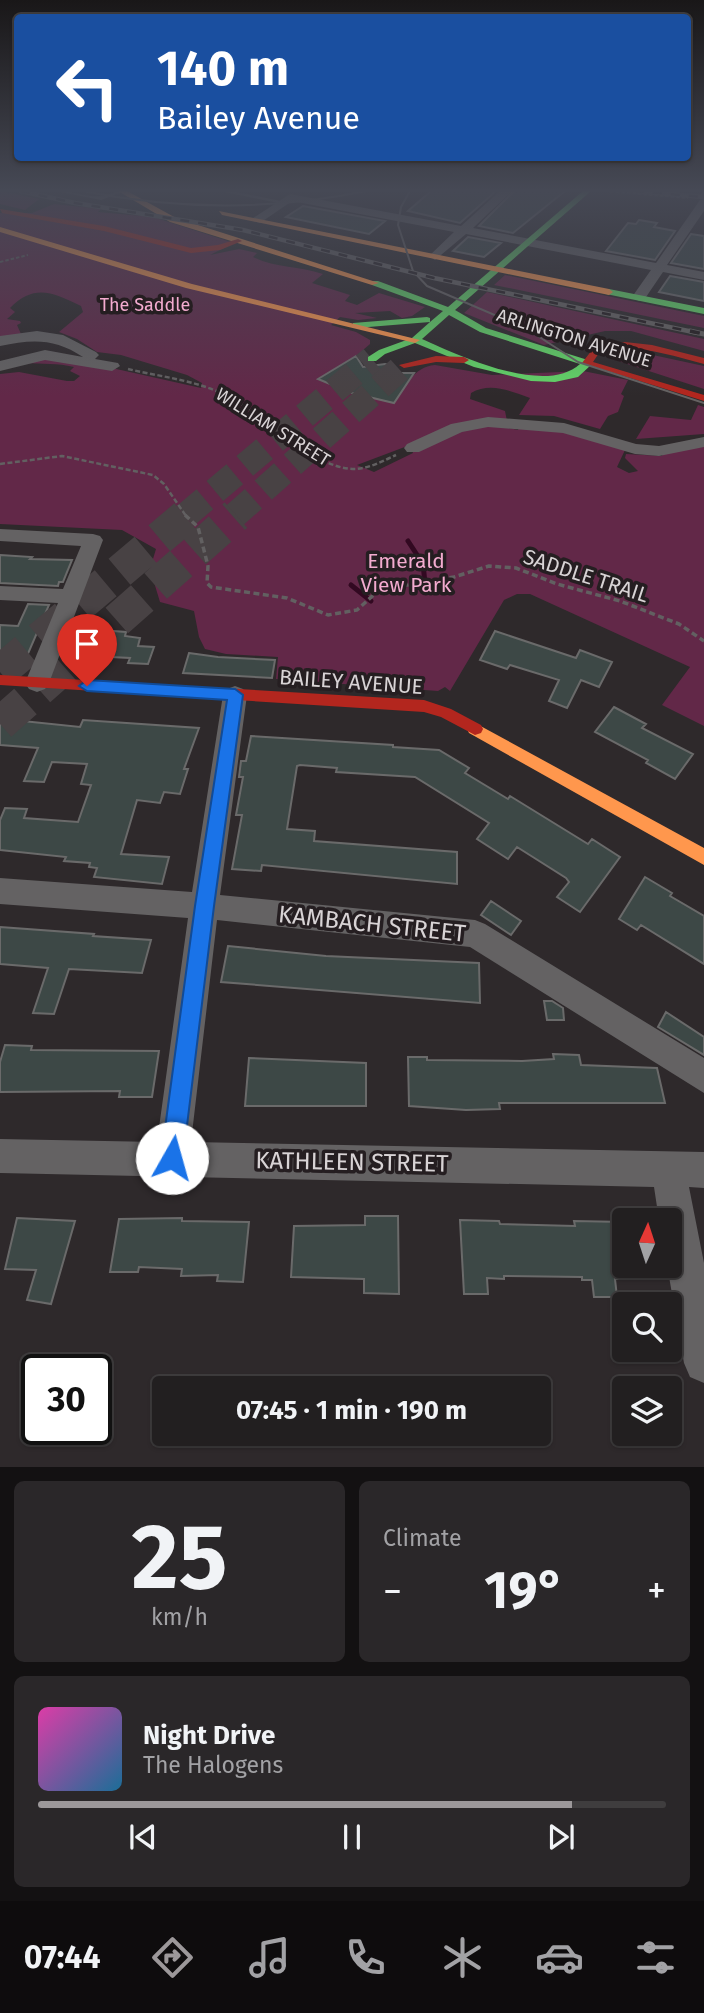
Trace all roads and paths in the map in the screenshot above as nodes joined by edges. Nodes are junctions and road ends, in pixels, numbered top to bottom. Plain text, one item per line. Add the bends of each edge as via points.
1 (101, 259) edge
2 (299, 259) edge
3 (452, 259) edge
4 (508, 259) edge
5 (618, 259) edge
6 (663, 259) edge
7 (658, 267) junction
8 (704, 276) edge
9 (639, 297) junction
10 (704, 311) edge
11 (442, 316) junction
12 (356, 324) junction
13 (415, 340) junction
14 (0, 341) edge
15 (570, 353) junction
16 (704, 355) edge
17 (471, 358) junction
18 (372, 359) tunnel mouth
19 (590, 360) junction
20 (704, 360) edge
21 (94, 362) junction
22 (0, 366) edge
23 (112, 366) joint
24 (704, 398) edge
25 (704, 442) edge
26 (412, 448) joint
27 (0, 464) edge
28 (0, 536) edge
29 (0, 593) edge
30 (71, 596) junction
31 (704, 641) edge
32 (0, 680) edge
33 (37, 682) junction
34 (235, 695) junction
35 (704, 857) edge
36 (0, 891) edge
37 (204, 906) junction
38 (704, 1077) edge
39 (0, 1156) edge
40 (172, 1158) junction
41 (686, 1170) edge
42 (704, 1363) edge

1 - 12 main road via 189,286
2 - 15 main road, ARLINGTON AVENUE via 438,305 484,330
3 - 9 main road
4 - 11 main road
5 - 7 street
6 - 7 street
7 - 8 street
7 - 9 street
9 - 10 main road
11 - 12 main road via 408,323
11 - 13 main road
11 - 17 main road
12 - 13 main road
13 - 17 main road
13 - 17 main road via 415,351 403,366
13 - 18 main road
14 - 21 street via 34,334 58,337 91,355
15 - 16 main road via 589,341 620,337
15 - 17 main road via 553,367 539,369
15 - 19 main road, ARLINGTON AVENUE
17 - 19 main road via 553,380 579,374
19 - 20 main road via 601,347 625,344
19 - 24 main road, ARLINGTON AVENUE
21 - 22 street via 45,355
21 - 23 street
23 - 26 path, WILLIAM STREET via 212,388 327,463 344,469 371,467
25 - 26 street via 659,451 635,449 564,428 488,422 457,428
27 - 31 path, SADDLE TRAIL via 62,456 153,475 198,527 211,587 287,598 328,615 358,610 379,590 489,566 516,568 680,624
28 - 30 street via 93,540
29 - 30 street
30 - 33 street
32 - 33 main road, BAILEY AVENUE
33 - 34 main road, BAILEY AVENUE
34 - 35 main road, BAILEY AVENUE via 424,706 446,713
34 - 37 street
36 - 37 street, KAMBACH STREET
37 - 38 street, KAMBACH STREET via 475,934
37 - 40 street
39 - 40 street, KATHLEEN STREET
40 - 41 street, KATHLEEN STREET
41 - 42 street

